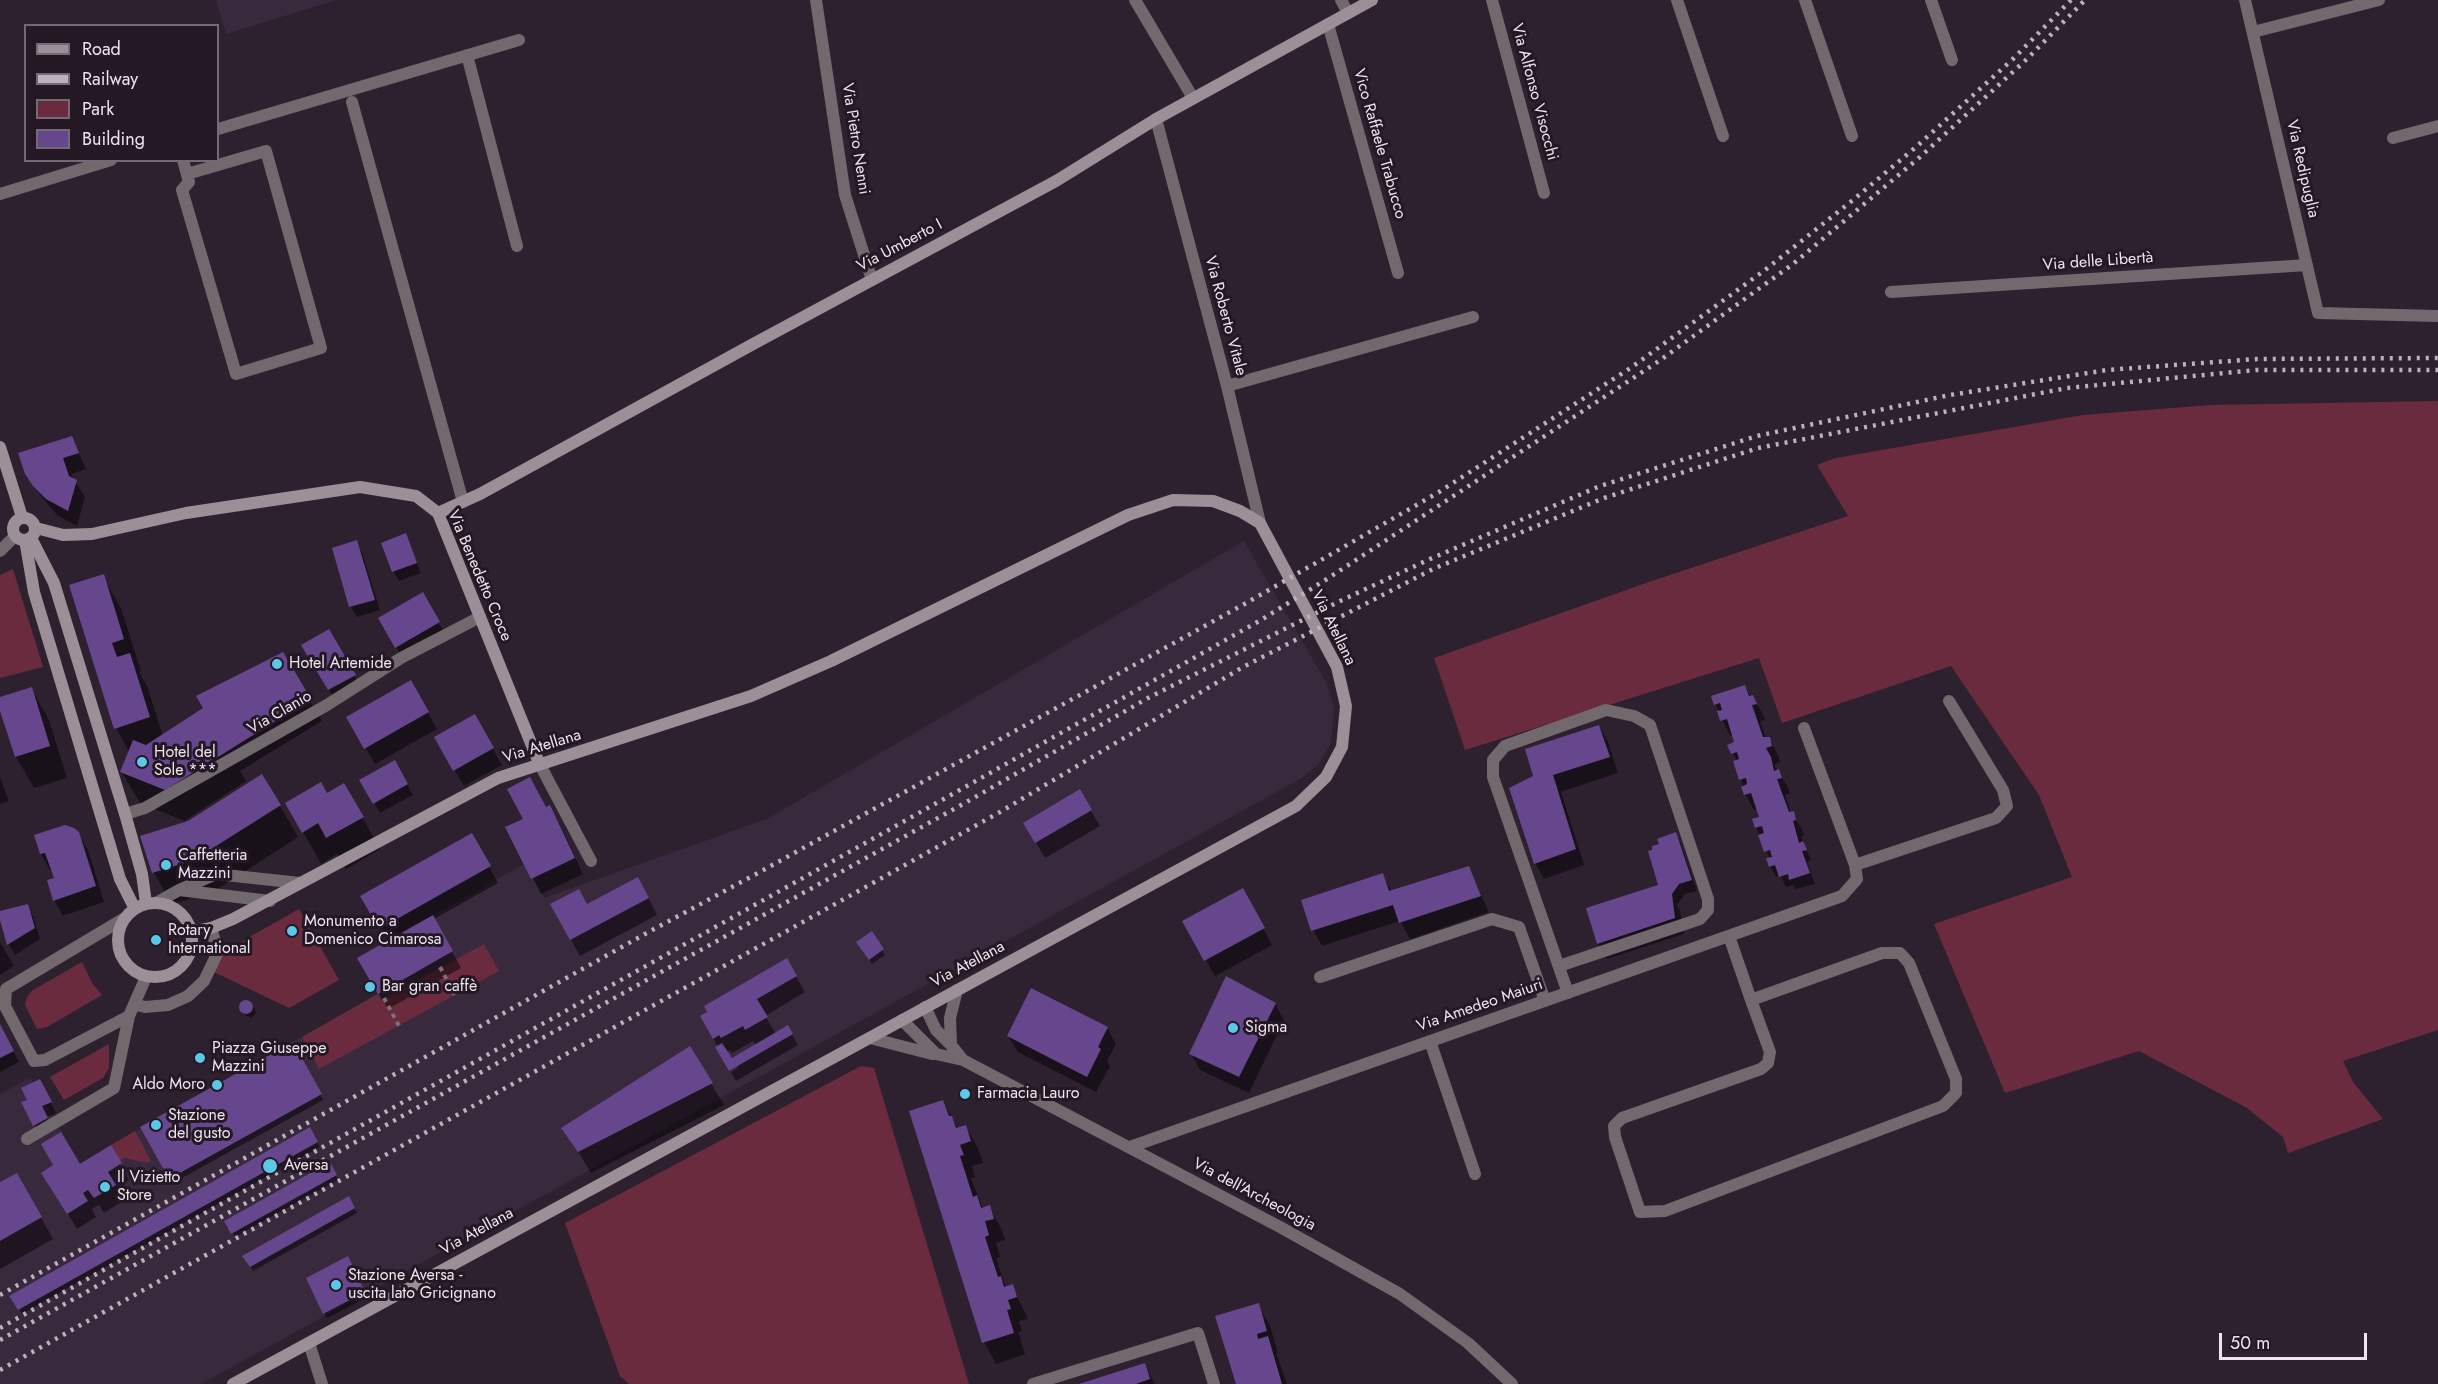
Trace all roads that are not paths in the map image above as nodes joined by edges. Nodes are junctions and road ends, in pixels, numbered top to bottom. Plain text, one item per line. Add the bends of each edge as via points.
1 (816, 0) edge
2 (1135, 0) edge
3 (1341, 0) edge
4 (1372, 0) edge
5 (1492, 0) edge
6 (1677, 0) edge
7 (1805, 0) edge
8 (1931, 0) edge
9 (2245, 0) edge
10 (2379, 0) edge
11 (1348, 13) junction
12 (1328, 24) junction
13 (2253, 32) junction
14 (519, 40) dead end
15 (467, 55) junction
16 (1952, 60) dead end
17 (1193, 98) junction
18 (352, 102) dead end
19 (1156, 119) junction
20 (2438, 126) edge
21 (219, 129) edge
22 (1723, 136) dead end
23 (1852, 136) dead end
24 (2392, 138) dead end
25 (104, 162) edge
26 (184, 162) edge
27 (187, 174) junction
28 (0, 194) edge
29 (1544, 194) dead end
30 (517, 246) dead end
31 (2307, 265) junction
32 (1398, 273) dead end
33 (872, 280) junction
34 (1891, 292) dead end
35 (2438, 316) edge
36 (1473, 317) dead end
37 (1227, 386) junction
38 (0, 447) edge
39 (463, 502) junction
40 (438, 513) junction
41 (22, 517) junction
42 (1260, 523) junction
43 (27, 535) junction
44 (0, 551) edge
45 (480, 617) junction
46 (1949, 701) dead end
47 (1804, 728) dead end
48 (539, 764) junction
49 (125, 814) junction
50 (591, 861) dead end
51 (1855, 866) junction
52 (300, 883) junction
53 (179, 890) junction
54 (270, 900) junction
55 (146, 905) junction
56 (125, 918) junction
57 (211, 928) junction
58 (191, 932) junction
59 (1729, 936) junction
60 (1559, 966) junction
61 (146, 976) junction
62 (1320, 977) dead end
63 (3, 990) edge
64 (957, 990) junction
65 (1568, 993) junction
66 (1751, 1000) junction
67 (1545, 1001) junction
68 (925, 1007) junction
69 (131, 1010) junction
70 (902, 1020) junction
71 (870, 1038) junction
72 (1430, 1041) junction
73 (951, 1046) junction
74 (936, 1054) junction
75 (963, 1060) junction
76 (27, 1139) dead end
77 (1130, 1147) junction
78 (1474, 1174) dead end
79 (309, 1343) junction
80 (233, 1384) edge
81 (322, 1384) edge
82 (1033, 1384) edge
83 (1214, 1384) edge
84 (1512, 1384) edge

1 - 33 street, Via Pietro Nenni via 845,195
2 - 17 street
3 - 11 street
4 - 11 main road, Via Umberto I
5 - 29 street, Via Alfonso Visocchi
6 - 22 street
7 - 23 street
8 - 16 street
9 - 13 street, Via Redipuglia
10 - 13 street
11 - 12 main road, Via Umberto I
12 - 17 main road, Via Umberto I
12 - 32 street, Vico Raffaele Trabucco
13 - 31 street, Via Redipuglia
14 - 15 street
15 - 21 street
15 - 30 street
17 - 19 main road, Via Umberto I
18 - 39 street
19 - 33 main road, Via Umberto I via 1056,181
19 - 37 street, Via Roberto Vitale
20 - 24 street
25 - 28 street
26 - 27 street
27 - 27 street via 189,182 183,190 236,374 321,348 266,151
31 - 34 street, Via delle Libertà
31 - 35 street, Via Redipuglia via 2318,312
33 - 39 main road, Via Umberto I
36 - 37 street
37 - 42 street, Via Roberto Vitale
38 - 41 main road
39 - 40 main road, Via Umberto I
40 - 43 main road, Via Benedetto Croce via 416,496 360,487 186,513 92,534
40 - 45 main road, Via Benedetto Croce
41 - 43 main road via 33,521
41 - 43 main road via 13,525
42 - 48 main road, Via Atellana via 1214,501 1173,500 1128,515 752,696
42 - 64 main road, Via Atellana via 1337,667 1346,706 1342,747 1326,777 1296,806
43 - 44 street
43 - 49 main road via 54,583
43 - 55 main road via 34,592 120,879
45 - 48 main road, Via Benedetto Croce
45 - 49 street, Via Clanio via 401,658 327,705 145,808
46 - 51 street via 2002,790 2007,806 1996,818
47 - 51 street
48 - 50 street, Via Benedetto Croce
48 - 52 main road, Via Atellana via 498,778
49 - 55 main road via 142,874
51 - 59 street, Via Amedeo Maiuri via 1857,879 1842,896
52 - 53 street via 216,874
52 - 54 main road, Via Atellana
53 - 54 street
53 - 55 street
54 - 57 main road, Via Atellana
55 - 56 main road
55 - 58 main road via 175,909
56 - 61 main road via 119,928 119,953 130,968
56 - 63 street
57 - 58 main road, Via Atellana
57 - 69 street via 218,952 204,981 188,996 168,1005
58 - 61 main road via 192,945 181,967 171,974
59 - 65 street, Via Amedeo Maiuri
59 - 66 street
60 - 60 street via 1700,919 1708,910 1708,899 1650,725 1634,716 1606,710 1505,746 1493,760 1493,777
60 - 65 street
61 - 69 street
62 - 67 street via 1492,919 1520,927
63 - 69 street via 5,1006 34,1061 45,1060
64 - 68 main road, Via Atellana
64 - 73 street via 950,1018
65 - 67 street, Via Amedeo Maiuri
66 - 66 street via 1882,952 1900,953 1909,963 1956,1079 1956,1093 1943,1106 1899,1123 1665,1210 1640,1212 1614,1126 1622,1118 1761,1069 1768,1063 1770,1052
67 - 72 street, Via Amedeo Maiuri
68 - 70 main road, Via Atellana
68 - 73 street via 936,1030
69 - 76 street via 114,1088
70 - 71 main road, Via Atellana
70 - 74 street
71 - 74 street
71 - 79 main road, Via Atellana
72 - 77 street, Via Amedeo Maiuri
72 - 78 street
73 - 75 street
74 - 75 street
75 - 77 street, Via dell'Archeologia
77 - 84 street, Via dell'Archeologia via 1400,1294 1468,1343
79 - 80 main road, Via Atellana
79 - 81 street
82 - 83 street via 1198,1333

